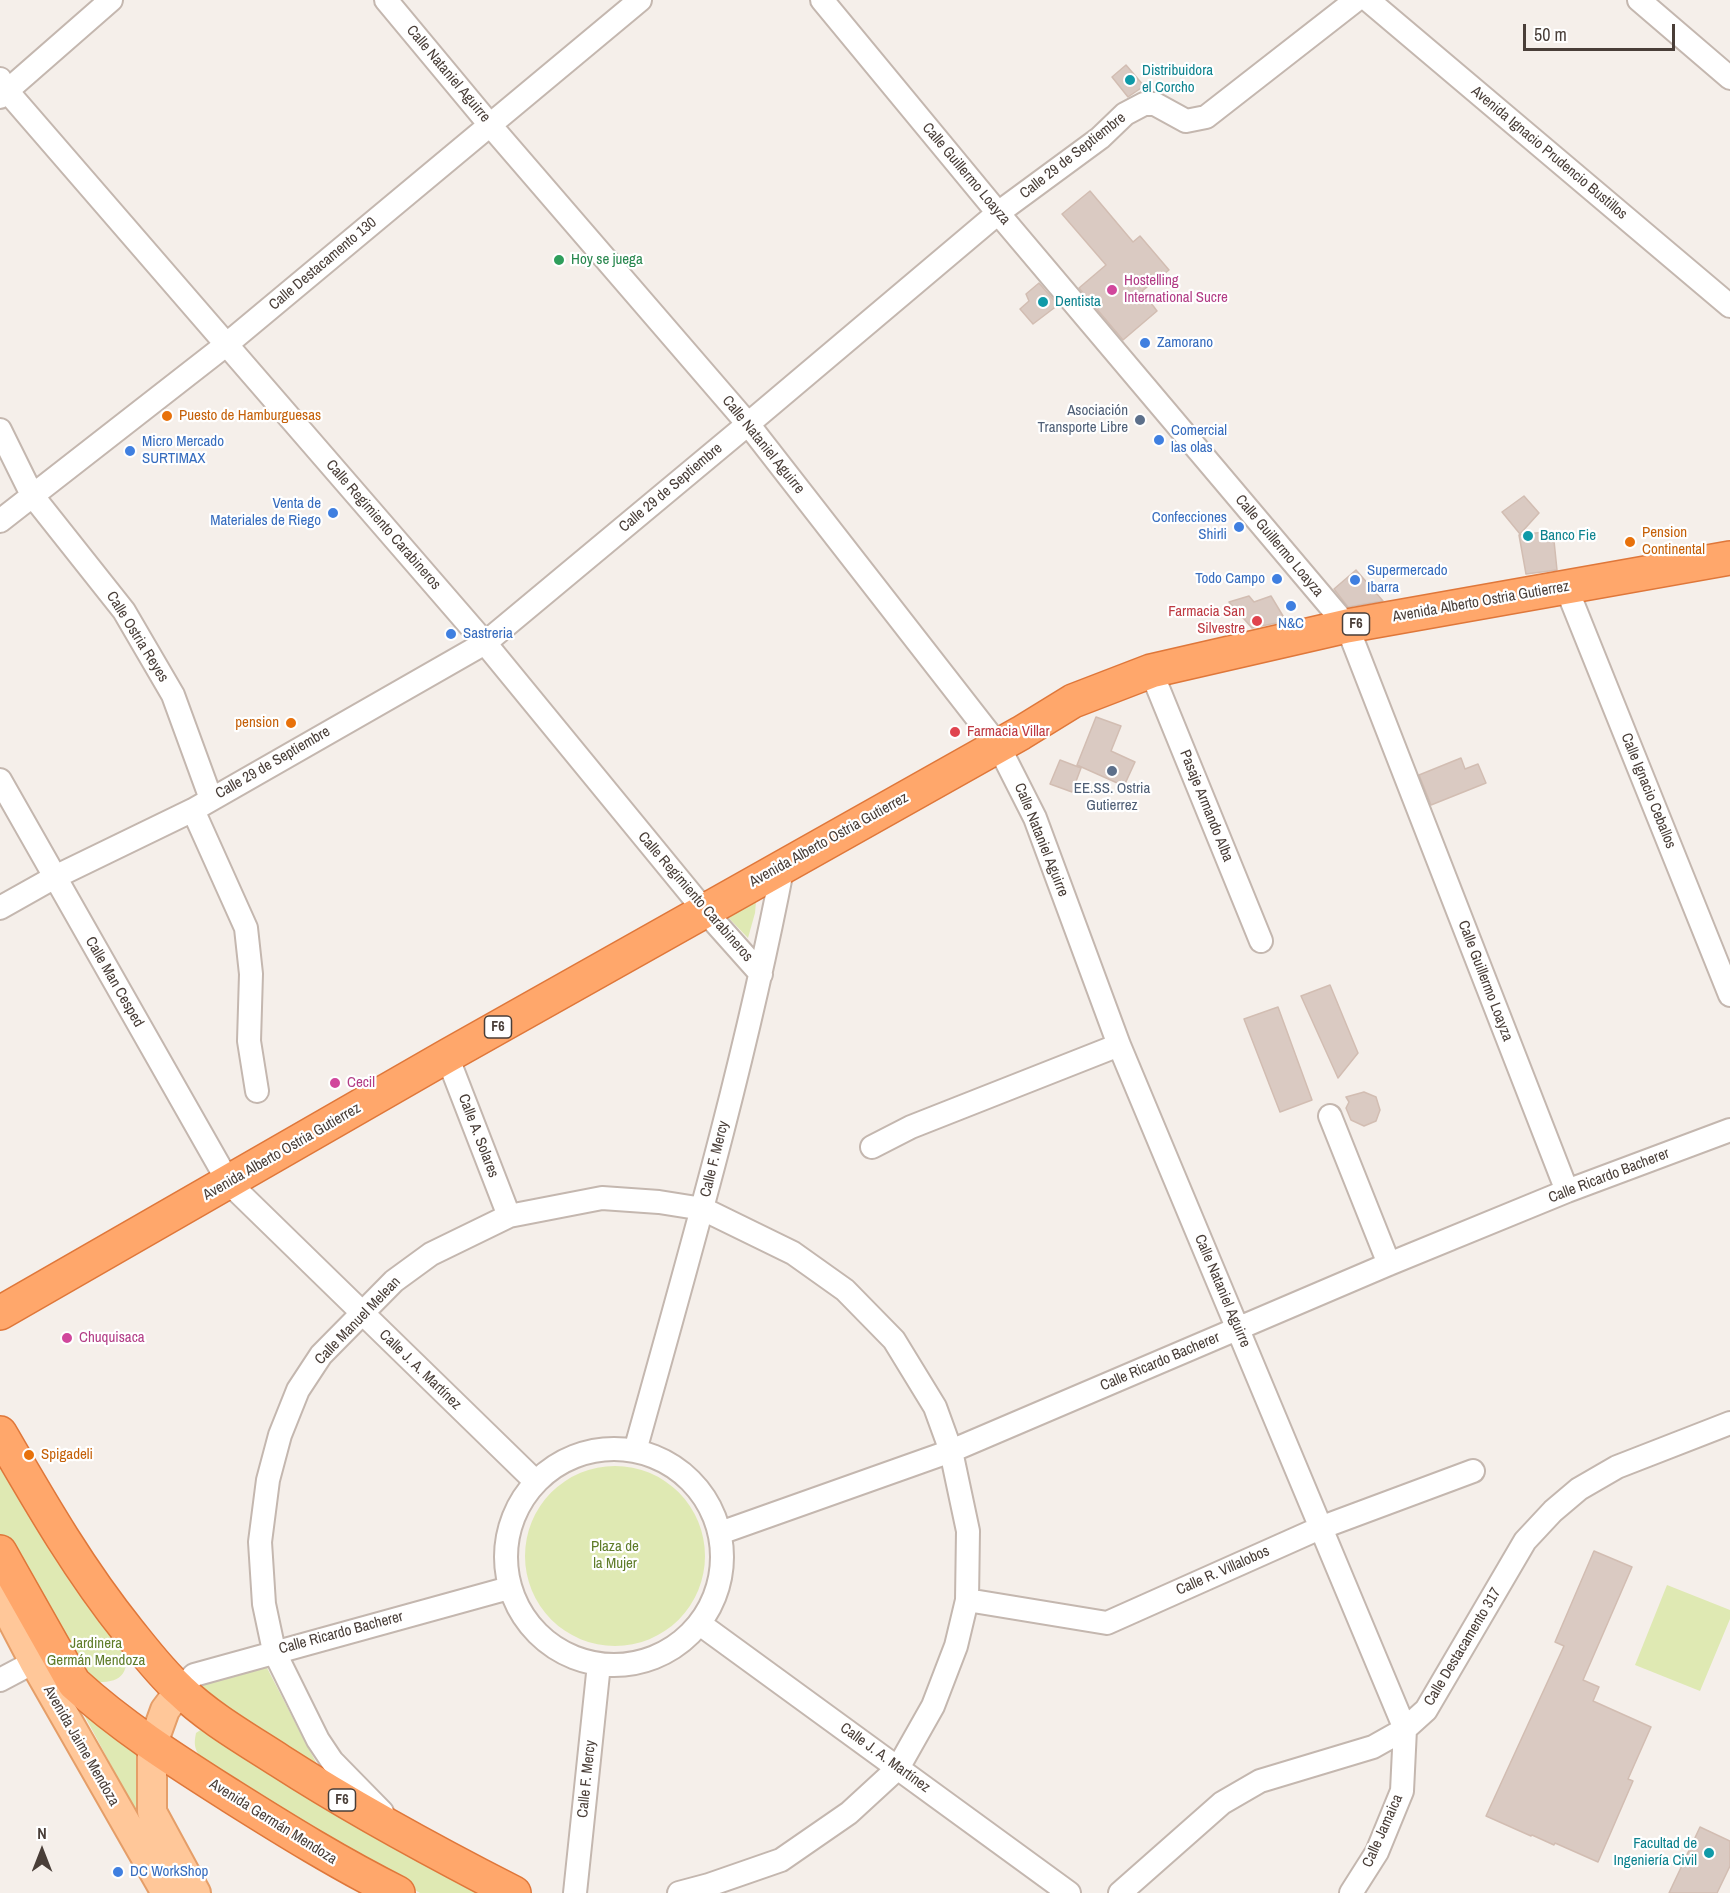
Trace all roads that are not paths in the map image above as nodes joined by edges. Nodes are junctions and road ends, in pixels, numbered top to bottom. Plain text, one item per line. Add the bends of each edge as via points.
1 (111, 0) edge
2 (386, 0) edge
3 (640, 0) edge
4 (822, 0) edge
5 (1639, 0) edge
6 (1372, 2) edge
7 (1730, 78) edge
8 (2, 89) edge
9 (490, 125) junction
10 (998, 213) junction
11 (1730, 306) edge
12 (227, 344) junction
13 (748, 424) junction
14 (0, 430) edge
15 (32, 495) junction
16 (0, 521) edge
17 (1730, 558) edge
18 (1566, 587) junction
19 (1347, 626) junction
20 (485, 643) junction
21 (1151, 671) junction
22 (998, 744) junction
23 (0, 780) edge
24 (202, 804) junction
25 (783, 865) junction
26 (55, 877) junction
27 (0, 908) edge
28 (704, 910) junction
29 (1261, 941) dead end
30 (761, 974) junction
31 (1730, 995) edge
32 (1119, 1045) junction
33 (447, 1056) junction
34 (257, 1091) dead end
35 (1330, 1116) dead end
36 (1730, 1130) edge
37 (872, 1147) dead end
38 (229, 1183) junction
39 (1567, 1191) junction
40 (703, 1209) junction
41 (509, 1216) junction
42 (1389, 1264) junction
43 (0, 1313) edge
44 (361, 1313) junction
45 (1238, 1328) junction
46 (1730, 1423) edge
47 (0, 1433) edge
48 (636, 1451) junction
49 (951, 1451) junction
50 (1473, 1471) dead end
51 (536, 1482) junction
52 (1320, 1528) junction
53 (720, 1533) junction
54 (0, 1552) edge
55 (509, 1588) junction
56 (0, 1597) edge
57 (967, 1600) junction
58 (700, 1624) junction
59 (274, 1651) junction
60 (34, 1662) junction
61 (599, 1664) junction
62 (0, 1680) edge
63 (180, 1690) junction
64 (1405, 1729) junction
65 (152, 1746) junction
66 (898, 1768) junction
67 (425, 1848) junction
68 (166, 1893) edge
69 (196, 1893) edge
70 (398, 1893) edge
71 (514, 1893) edge
72 (575, 1893) edge
73 (679, 1893) edge
74 (1069, 1893) edge
75 (1120, 1893) edge
76 (1352, 1893) edge

1 - 8 street
2 - 9 street, Calle Nataniel Aguirre
3 - 9 street, Calle Destacamento 130
4 - 10 street, Calle Guillermo Loayza
5 - 7 street
6 - 10 street, Calle 29 de Septiembre via 1206,117 1186,121 1155,104 1144,104 1125,114 1100,138
6 - 11 street, Avenida Ignacio Prudencio Bustillos
8 - 12 street, Calle Regimiento Carabineros
9 - 12 street, Calle Destacamento 130
9 - 13 street, Calle Nataniel Aguirre
10 - 13 street, Calle 29 de Septiembre
10 - 19 street, Calle Guillermo Loayza
12 - 15 street, Calle Destacamento 130
12 - 20 street, Calle Regimiento Carabineros
13 - 20 street, Calle 29 de Septiembre
13 - 22 street, Calle Nataniel Aguirre
14 - 15 street, Calle Ostria Reyes
15 - 16 street, Calle Destacamento 130
15 - 24 street, Calle Ostria Reyes via 130,621 173,695
17 - 18 highway, Avenida Alberto Ostria Gutierrez / F6
18 - 19 highway, Avenida Alberto Ostria Gutierrez / F6
18 - 31 street, Calle Ignacio Ceballos
19 - 21 highway, Avenida Alberto Ostria Gutierrez / F6
19 - 39 street, Calle Guillermo Loayza
20 - 24 street, Calle 29 de Septiembre
20 - 28 street, Calle Regimiento Carabineros
21 - 22 highway, Avenida Alberto Ostria Gutierrez / F6 via 1073,701
21 - 29 street, Pasaje Armando Alba
22 - 25 highway, Avenida Alberto Ostria Gutierrez / F6
22 - 32 street, Calle Nataniel Aguirre via 1035,818
23 - 26 street, Calle Man Cesped
24 - 26 street, Calle 29 de Septiembre
24 - 34 street, Calle Ostria Reyes via 246,928 251,974 249,1041
25 - 28 highway, Avenida Alberto Ostria Gutierrez / F6
25 - 30 street, Calle F. Mercy
26 - 27 street, Calle 29 de Septiembre
26 - 38 street, Calle Man Cesped
28 - 30 street, Calle Regimiento Carabineros
28 - 33 highway, Avenida Alberto Ostria Gutierrez / F6
30 - 40 street, Calle F. Mercy
32 - 37 street via 911,1127
32 - 45 street, Calle Nataniel Aguirre
33 - 38 highway, Avenida Alberto Ostria Gutierrez / F6
33 - 41 street, Calle A. Solares
35 - 42 street
36 - 39 street, Calle Ricardo Bacherer
38 - 43 highway, Avenida Alberto Ostria Gutierrez / F6
38 - 44 street, Calle J. A. Martínez
39 - 42 street, Calle Ricardo Bacherer
40 - 41 street, Calle Manuel Melean via 602,1198
40 - 48 street, Calle F. Mercy
40 - 49 street, Calle Manuel Melean via 793,1253 845,1290 894,1340 935,1407
41 - 44 street, Calle Manuel Melean via 431,1254 394,1281
42 - 45 street, Calle Ricardo Bacherer
44 - 51 street, Calle J. A. Martínez
44 - 59 street, Calle Manuel Melean via 321,1355 298,1390 268,1480 260,1542 264,1604
45 - 49 street, Calle Ricardo Bacherer
45 - 52 street, Calle Nataniel Aguirre
46 - 64 street, Calle Destacamento 317 via 1617,1467 1553,1510 1525,1541 1426,1710
47 - 63 highway, F6 via 65,1544 104,1601
48 - 51 street via 608,1449 582,1454 557,1465
48 - 53 street via 669,1463 687,1476 713,1512
49 - 53 street, Calle Ricardo Bacherer
49 - 57 street, Calle Manuel Melean via 968,1531
50 - 52 street, Calle R. Villalobos
51 - 55 street via 522,1500 506,1542
52 - 57 street, Calle R. Villalobos via 1107,1623
52 - 64 street, Calle Nataniel Aguirre
53 - 58 street via 720,1581
54 - 65 highway, Avenida Jaime Mendoza via 74,1683
55 - 59 street, Calle Ricardo Bacherer
55 - 61 street via 522,1616 543,1639 569,1655
56 - 60 main road, Avenida Jaime Mendoza
57 - 66 street, Calle Manuel Melean via 956,1646 933,1706
58 - 61 street via 680,1643 655,1658
58 - 66 street, Calle J. A. Martínez
59 - 63 street, Calle Ricardo Bacherer via 194,1675
59 - 67 street, Calle Manuel Melean via 332,1761 384,1814
60 - 62 street
60 - 68 main road, Avenida Jaime Mendoza
61 - 72 street, Calle F. Mercy
63 - 65 main road via 165,1710
63 - 67 highway, F6 via 234,1731
64 - 75 street, Calle Destacamento 317 via 1373,1747 1260,1781 1222,1803
64 - 76 street, Calle Jamaica via 1402,1791 1377,1852
65 - 69 main road via 152,1812
65 - 70 highway, Avenida Germán Mendoza via 344,1866
66 - 73 street, Calle Manuel Melean via 849,1813 781,1860
66 - 74 street, Calle J. A. Martínez
67 - 71 highway, F6

